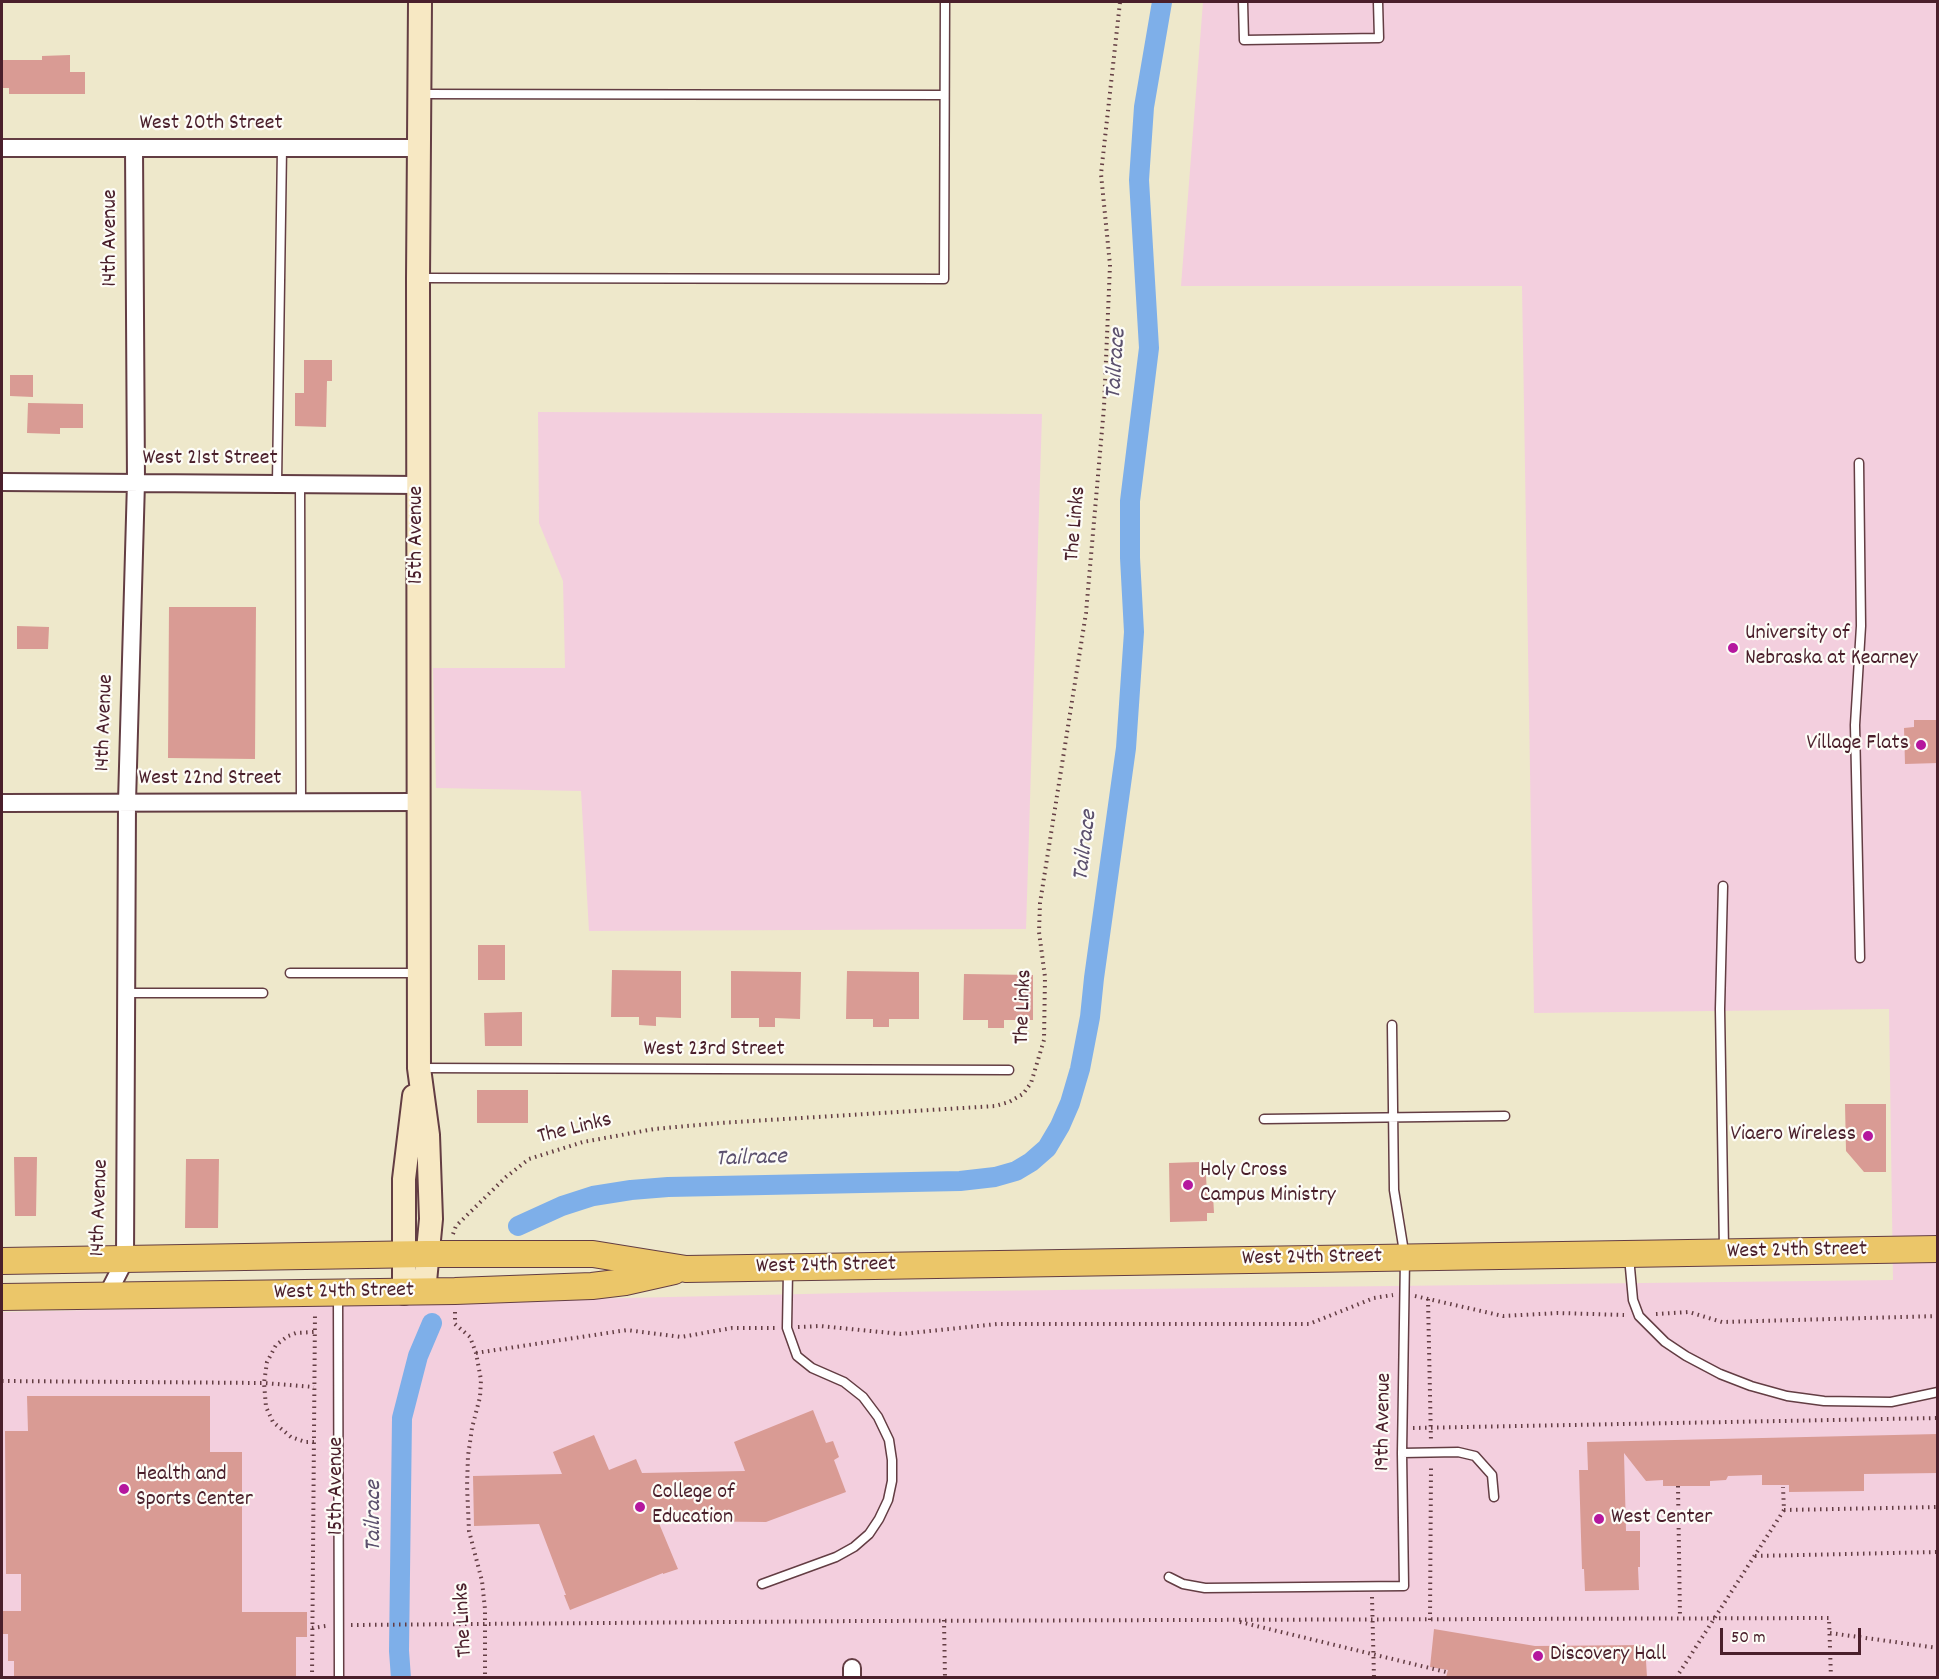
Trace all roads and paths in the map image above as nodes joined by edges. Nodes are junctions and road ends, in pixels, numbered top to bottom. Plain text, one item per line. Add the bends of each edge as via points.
1 (420, 2) edge
2 (945, 2) edge
3 (1120, 2) edge
4 (1243, 2) edge
5 (1378, 2) edge
6 (421, 94) junction
7 (944, 95) junction
8 (2, 148) edge
9 (134, 148) junction
10 (282, 148) junction
11 (420, 148) junction
12 (418, 278) junction
13 (1859, 464) dead end
14 (2, 482) edge
15 (136, 482) junction
16 (278, 483) junction
17 (300, 483) junction
18 (418, 484) junction
19 (127, 802) junction
20 (301, 802) junction
21 (418, 802) junction
22 (2, 803) edge
23 (1722, 886) dead end
24 (1860, 958) dead end
25 (290, 973) dead end
26 (418, 973) junction
27 (126, 993) junction
28 (262, 993) dead end
29 (1392, 1025) dead end
30 (418, 1068) junction
31 (1009, 1070) dead end
32 (1505, 1116) dead end
33 (1393, 1118) junction
34 (1264, 1119) dead end
35 (1938, 1249) edge
36 (1724, 1253) junction
37 (416, 1254) junction
38 (453, 1254) junction
39 (1629, 1254) junction
40 (1405, 1258) junction
41 (125, 1260) junction
42 (2, 1261) edge
43 (788, 1267) junction
44 (686, 1269) junction
45 (455, 1291) junction
46 (414, 1292) junction
47 (1405, 1293) junction
48 (338, 1294) junction
49 (107, 1295) junction
50 (2, 1297) edge
51 (1428, 1299) junction
52 (315, 1309) dead end
53 (1640, 1316) junction
54 (1938, 1316) edge
55 (787, 1328) junction
56 (314, 1332) junction
57 (476, 1353) junction
58 (2, 1382) edge
59 (264, 1383) junction
60 (314, 1387) junction
61 (1938, 1392) edge
62 (1938, 1418) edge
63 (1402, 1428) junction
64 (1431, 1428) junction
65 (314, 1442) junction
66 (1431, 1452) junction
67 (1402, 1453) junction
68 (1678, 1486) dead end
69 (1783, 1487) dead end
70 (1494, 1497) dead end
71 (1938, 1507) edge
72 (1784, 1510) junction
73 (1938, 1552) edge
74 (1754, 1556) junction
75 (1169, 1577) dead end
76 (762, 1584) dead end
77 (1371, 1586) junction
78 (1680, 1618) junction
79 (1715, 1618) junction
80 (944, 1620) junction
81 (1233, 1620) junction
82 (1373, 1620) junction
83 (1430, 1620) junction
84 (369, 1625) dead end
85 (484, 1625) junction
86 (1830, 1634) junction
87 (1938, 1648) edge
88 (1374, 1654) junction
89 (1446, 1672) dead end
90 (312, 1677) edge
91 (339, 1677) edge
92 (485, 1677) edge
93 (945, 1677) edge
94 (1374, 1677) edge
95 (1676, 1677) edge
96 (1831, 1677) edge

1 - 6 street, 15th Avenue
2 - 7 lane
3 - 38 path, The Links via 1101,174 1110,264 1104,407 1086,612 1040,903 1044,1040 1031,1083 1023,1094 995,1106 709,1124 583,1142 529,1159 506,1177 456,1226 452,1235
4 - 5 lane via 1244,40 1379,38
6 - 7 lane
6 - 11 street, 15th Avenue
7 - 12 lane via 944,279
8 - 9 street, West 20th Street
9 - 10 street, West 20th Street
9 - 15 street, 14th Avenue
10 - 11 street, West 20th Street
10 - 16 lane
11 - 12 street, 15th Avenue
12 - 18 street, 15th Avenue
13 - 24 lane via 1861,626 1855,725
14 - 15 street, West 21st Street
15 - 16 street, West 21st Street
15 - 19 street, 14th Avenue
16 - 17 street, West 21st Street
17 - 18 street, West 21st Street
17 - 20 lane
18 - 21 street, 15th Avenue
19 - 20 street, West 22nd Street
19 - 22 street, West 22nd Street
19 - 27 street, 14th Avenue
20 - 21 street, West 22nd Street
21 - 26 street, 15th Avenue
23 - 36 lane
25 - 26 lane
26 - 30 street, 15th Avenue
27 - 28 lane
27 - 41 street, 14th Avenue
29 - 33 lane, 19th Avenue
30 - 31 lane, West 23rd Street
30 - 37 street, 15th Avenue via 428,1135 431,1219
32 - 33 lane
33 - 34 lane
33 - 40 lane, 19th Avenue via 1394,1190
35 - 36 main road, West 24th Street
36 - 39 main road, West 24th Street
37 - 38 main road, West 24th Street
37 - 41 main road, West 24th Street
37 - 46 street, 15th Avenue
38 - 44 main road, West 24th Street via 593,1254
39 - 40 main road, West 24th Street
39 - 53 lane via 1633,1300
40 - 43 main road, West 24th Street
40 - 47 lane, 19th Avenue
41 - 42 main road, West 24th Street
41 - 49 street, 14th Avenue
43 - 44 main road, West 24th Street
43 - 55 lane
44 - 45 main road, West 24th Street via 592,1286
45 - 46 main road, West 24th Street
45 - 57 path, The Links via 455,1324 470,1336
46 - 48 main road, West 24th Street
47 - 51 path
47 - 55 path via 1374,1298 1309,1324 997,1324 901,1334 820,1326
47 - 63 lane, 19th Avenue
48 - 49 main road, West 24th Street
48 - 91 lane, 15th Avenue
49 - 50 main road, West 24th Street
51 - 53 path via 1503,1316
51 - 64 path
52 - 56 path
53 - 54 path via 1689,1311 1722,1322
53 - 61 lane via 1665,1342 1686,1356 1720,1374 1787,1396 1860,1403 1891,1402
55 - 57 path via 732,1328 681,1337 627,1330
55 - 76 lane via 797,1356 812,1368 844,1382 863,1397 878,1417 889,1440 892,1481 879,1519 854,1547
56 - 59 path via 296,1333 276,1345 267,1362
56 - 60 path
57 - 85 path, The Links via 480,1397 472,1428 467,1486 469,1531 482,1581
58 - 59 path
59 - 60 path
59 - 65 path via 266,1407 273,1422 291,1437
60 - 65 path
62 - 64 path
63 - 64 path
63 - 67 lane, 19th Avenue
64 - 66 path
65 - 90 path
66 - 67 lane
66 - 70 lane via 1475,1456 1492,1475
66 - 83 path
67 - 77 lane, 19th Avenue via 1404,1586
68 - 78 path
69 - 72 path
71 - 72 path
72 - 74 path
73 - 74 path
74 - 79 path
75 - 77 lane via 1205,1588
77 - 82 path
78 - 79 path
78 - 83 path
79 - 86 path via 1829,1618
79 - 95 path
80 - 81 path
80 - 85 path
80 - 93 path
81 - 82 path
81 - 88 path
82 - 83 path
82 - 88 path
84 - 85 path
85 - 92 path, The Links
86 - 87 path
86 - 96 path
88 - 89 path
88 - 94 path

